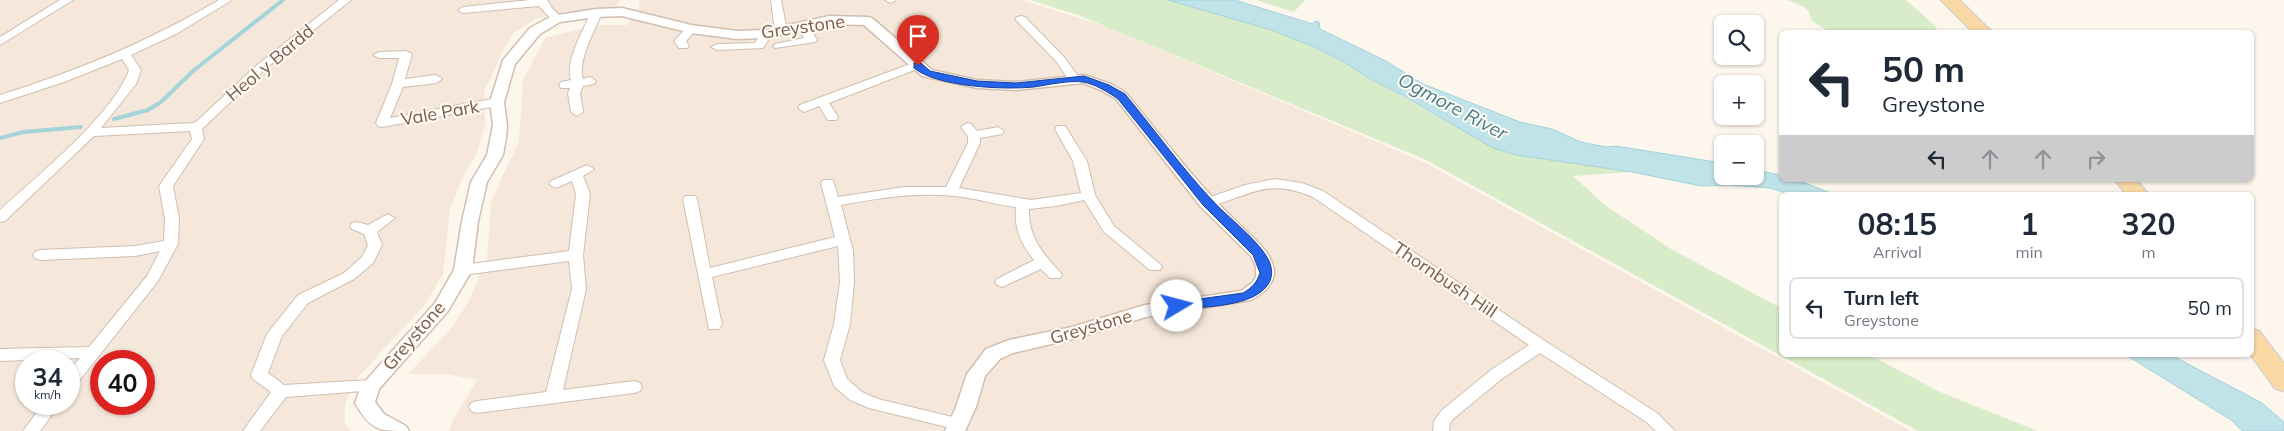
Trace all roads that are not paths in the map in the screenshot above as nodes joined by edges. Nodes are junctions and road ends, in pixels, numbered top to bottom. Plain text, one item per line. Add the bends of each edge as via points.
1 (68, 0) edge
2 (227, 0) edge
3 (346, 0) edge
4 (776, 0) edge
5 (1949, 0) edge
6 (542, 1) edge
7 (470, 13) dead end
8 (596, 13) junction
9 (557, 19) junction
10 (1021, 19) dead end
11 (803, 26) junction
12 (691, 30) junction
13 (1980, 30) edge
14 (773, 32) junction
15 (0, 42) edge
16 (683, 46) dead end
17 (778, 46) dead end
18 (718, 47) dead end
19 (125, 55) junction
20 (379, 55) dead end
21 (918, 66) junction
22 (436, 79) dead end
23 (1074, 79) junction
24 (584, 82) junction
25 (398, 84) junction
26 (564, 85) dead end
27 (0, 99) edge
28 (497, 102) junction
29 (823, 102) junction
30 (804, 108) dead end
31 (577, 112) dead end
32 (832, 117) dead end
33 (195, 128) junction
34 (1062, 129) dead end
35 (998, 131) dead end
36 (91, 132) junction
37 (2127, 182) edge
38 (828, 183) dead end
39 (556, 184) dead end
40 (950, 191) junction
41 (2136, 192) edge
42 (1088, 195) junction
43 (690, 199) dead end
44 (833, 202) junction
45 (1207, 203) junction
46 (1023, 204) junction
47 (0, 218) edge
48 (388, 218) dead end
49 (842, 240) junction
50 (171, 244) junction
51 (40, 255) dead end
52 (576, 255) junction
53 (1043, 262) junction
54 (1156, 267) dead end
55 (463, 270) junction
56 (704, 274) junction
57 (1055, 275) dead end
58 (1002, 282) dead end
59 (714, 325) dead end
60 (2254, 341) edge
61 (1540, 345) junction
62 (94, 350) edge
63 (90, 352) edge
64 (0, 355) edge
65 (90, 355) edge
66 (80, 368) edge
67 (2284, 382) edge
68 (370, 386) junction
69 (634, 387) dead end
70 (281, 391) junction
71 (553, 398) junction
72 (477, 407) dead end
73 (43, 415) edge
74 (957, 427) edge
75 (30, 431) edge
76 (251, 431) edge
77 (398, 431) edge
78 (1441, 431) edge
79 (1667, 431) edge

1 - 15 street
2 - 19 street
3 - 33 street, Heol y Bardd via 260,68
4 - 14 street
5 - 13 main road
6 - 7 street
6 - 9 street
8 - 9 street, Greystone
8 - 12 street, Greystone via 622,12
8 - 24 street via 576,63 575,73
9 - 28 street, Greystone via 535,31 508,63
10 - 23 street via 1060,59
11 - 14 street, Greystone
11 - 17 street via 811,40
11 - 21 street, Greystone via 829,20 867,21
12 - 14 street, Greystone via 737,35
12 - 16 street via 680,41
14 - 18 street via 760,46
19 - 27 street via 96,68
19 - 36 street via 135,70 134,77
20 - 25 street, Vale Park via 406,54
21 - 23 street, Greystone via 927,73 977,84 1016,86
21 - 29 street
22 - 25 street, Vale Park
23 - 45 street, Greystone via 1093,81 1121,96
24 - 26 street
24 - 31 street via 574,93
25 - 28 street, Vale Park via 380,130
28 - 55 street, Greystone via 499,137 495,155 479,182
29 - 30 street
29 - 32 street
33 - 36 street
33 - 50 street via 198,139 166,186 172,218
34 - 42 street via 1080,161
35 - 40 street via 970,131 974,143
36 - 47 street
37 - 41 main road
38 - 44 street
39 - 52 street via 582,172 583,194
40 - 44 street via 898,191
40 - 46 street
42 - 46 street
42 - 54 street via 1109,229
43 - 56 street
44 - 49 street
45 - 61 street, Thornbush Hill via 1270,182 1299,184
45 - 74 street, Greystone via 1263,261 1266,273 1255,291 1232,300 1144,311 1073,334 1009,347 993,354 976,374
46 - 53 street via 1021,220 1026,240
48 - 70 street via 363,228 375,244 368,260 350,276 303,299 275,334 259,375
49 - 56 street
49 - 74 street via 846,252 847,282 842,324 832,360 840,382 856,396 876,404
50 - 51 street via 135,251
50 - 62 street via 153,278
52 - 55 street
52 - 71 street via 579,290
53 - 57 street
53 - 58 street
55 - 68 street, Greystone via 442,307
56 - 59 street
60 - 67 main road
61 - 78 street via 1497,374 1448,414 1442,421
61 - 79 street, Thornbush Hill via 1651,416
63 - 64 street
65 - 66 street
68 - 70 street
68 - 77 street, Greystone via 365,403 377,419
69 - 71 street
70 - 76 street
71 - 72 street
73 - 75 street

